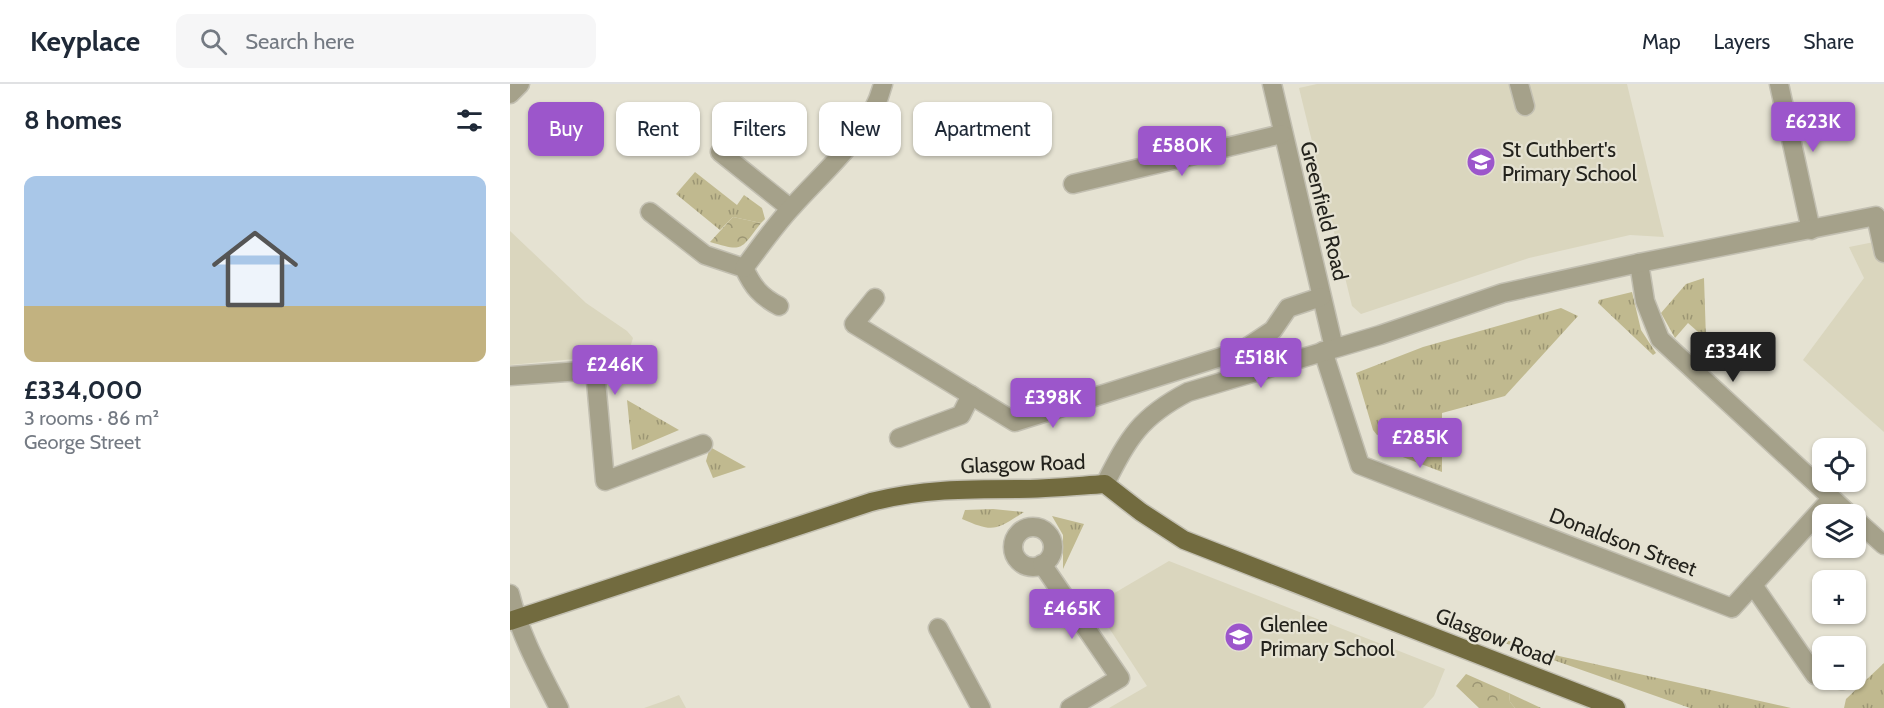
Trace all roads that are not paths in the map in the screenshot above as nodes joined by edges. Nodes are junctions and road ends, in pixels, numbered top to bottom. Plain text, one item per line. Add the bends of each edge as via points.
1 (520, 84) edge
2 (883, 84) edge
3 (1272, 84) edge
4 (1519, 84) edge
5 (1779, 84) edge
6 (510, 94) edge
7 (1525, 106) dead end
8 (1282, 134) junction
9 (725, 156) edge
10 (1074, 184) dead end
11 (790, 208) junction
12 (650, 212) dead end
13 (1880, 215) edge
14 (1811, 230) junction
15 (1884, 253) edge
16 (1639, 262) junction
17 (744, 268) junction
18 (1321, 297) junction
19 (875, 298) dead end
20 (779, 306) dead end
21 (1328, 350) junction
22 (510, 376) edge
23 (971, 395) junction
24 (898, 438) dead end
25 (703, 444) dead end
26 (1360, 465) joint
27 (1105, 484) junction
28 (1831, 499) junction
29 (1837, 504) edge
30 (1866, 529) edge
31 (1884, 545) edge
32 (1042, 564) dead end
33 (1752, 585) junction
34 (510, 594) edge
35 (513, 620) edge
36 (938, 628) dead end
37 (1812, 671) edge
38 (559, 708) edge
39 (981, 708) edge
40 (1070, 708) edge
41 (1616, 708) edge

1 - 6 street
2 - 11 street via 859,133
3 - 8 street, Greenfield Road
4 - 7 street
5 - 14 street
8 - 10 street
8 - 18 street, Greenfield Road
9 - 11 street
11 - 17 street
12 - 17 street via 705,255
13 - 14 street
13 - 15 street
14 - 16 street
16 - 21 street via 1503,293
16 - 28 street via 1645,301 1660,339
17 - 20 street via 761,296
18 - 21 street, Greenfield Road
18 - 23 street via 1288,308 1274,330 1243,350 1015,422
19 - 23 street via 854,324
21 - 26 street, Greenfield Road
21 - 27 street via 1188,392 1160,406 1126,444
22 - 25 street via 595,370 605,481
23 - 24 street via 961,414
26 - 33 street, Donaldson Street via 1732,608
27 - 35 main road, Glasgow Road via 906,493
27 - 41 main road, Glasgow Road via 1184,540
28 - 29 street
28 - 33 street, Donaldson Street
30 - 31 street
32 - 40 street via 1120,678
33 - 37 street
34 - 35 street
35 - 38 street
36 - 39 street

